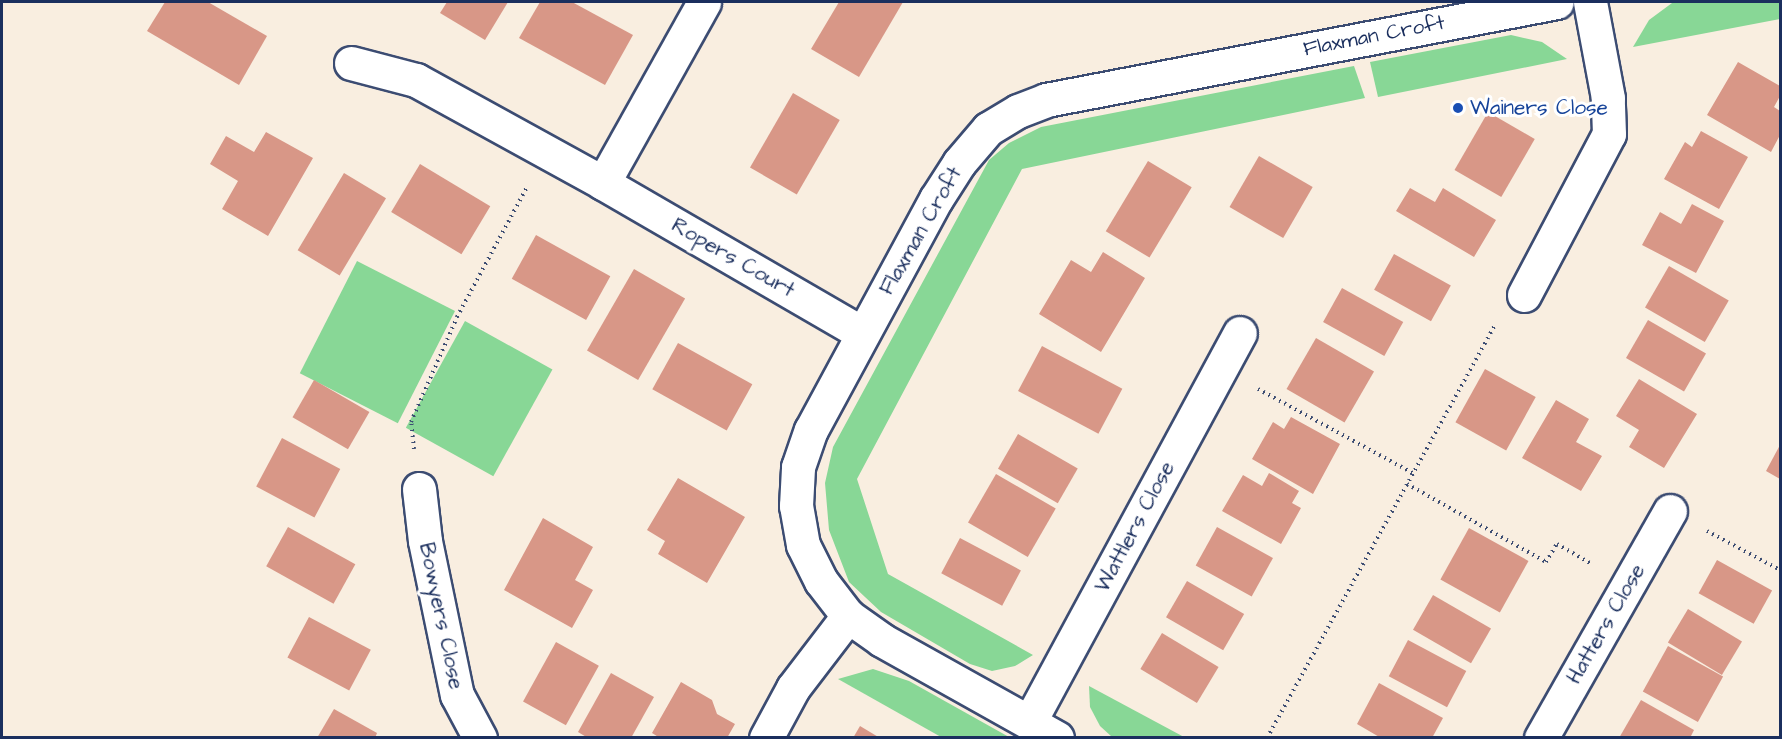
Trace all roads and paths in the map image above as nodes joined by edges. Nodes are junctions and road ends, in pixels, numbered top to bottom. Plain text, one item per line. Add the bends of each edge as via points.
1 (704, 2) edge
2 (1557, 2) edge
3 (1590, 2) edge
4 (351, 63) dead end
5 (546, 152) junction
6 (603, 183) junction
7 (1524, 295) joint
8 (862, 333) junction
9 (1240, 333) dead end
10 (1221, 368) junction
11 (1413, 473) junction
12 (1407, 484) junction
13 (419, 489) joint
14 (1670, 511) joint
15 (1780, 570) edge
16 (1628, 585) junction
17 (848, 616) junction
18 (1043, 729) edge
19 (480, 738) edge
20 (766, 738) edge
21 (1267, 738) edge
22 (1541, 738) edge

1 - 6 street
2 - 8 street, Flaxman Croft via 1046,100 1018,111 988,129 959,163
3 - 7 street via 1608,98 1609,134
4 - 5 street, Ropers Court via 416,80
5 - 6 street, Ropers Court
5 - 13 path via 458,317 411,422
6 - 8 street, Ropers Court
7 - 11 path via 1493,328
8 - 17 street, Flaxman Croft via 811,430 798,467 795,506 803,545 821,581
9 - 10 street, Wattlers Close
10 - 11 path
10 - 18 street, Wattlers Close
11 - 12 path
12 - 16 path via 1546,562 1557,544
12 - 21 path
13 - 19 street, Bowyers Close via 425,541 457,695
14 - 15 path
14 - 16 street, Hatters Close
16 - 22 street, Hatters Close
17 - 18 street, Flaxman Croft via 882,640
17 - 20 street via 793,688

